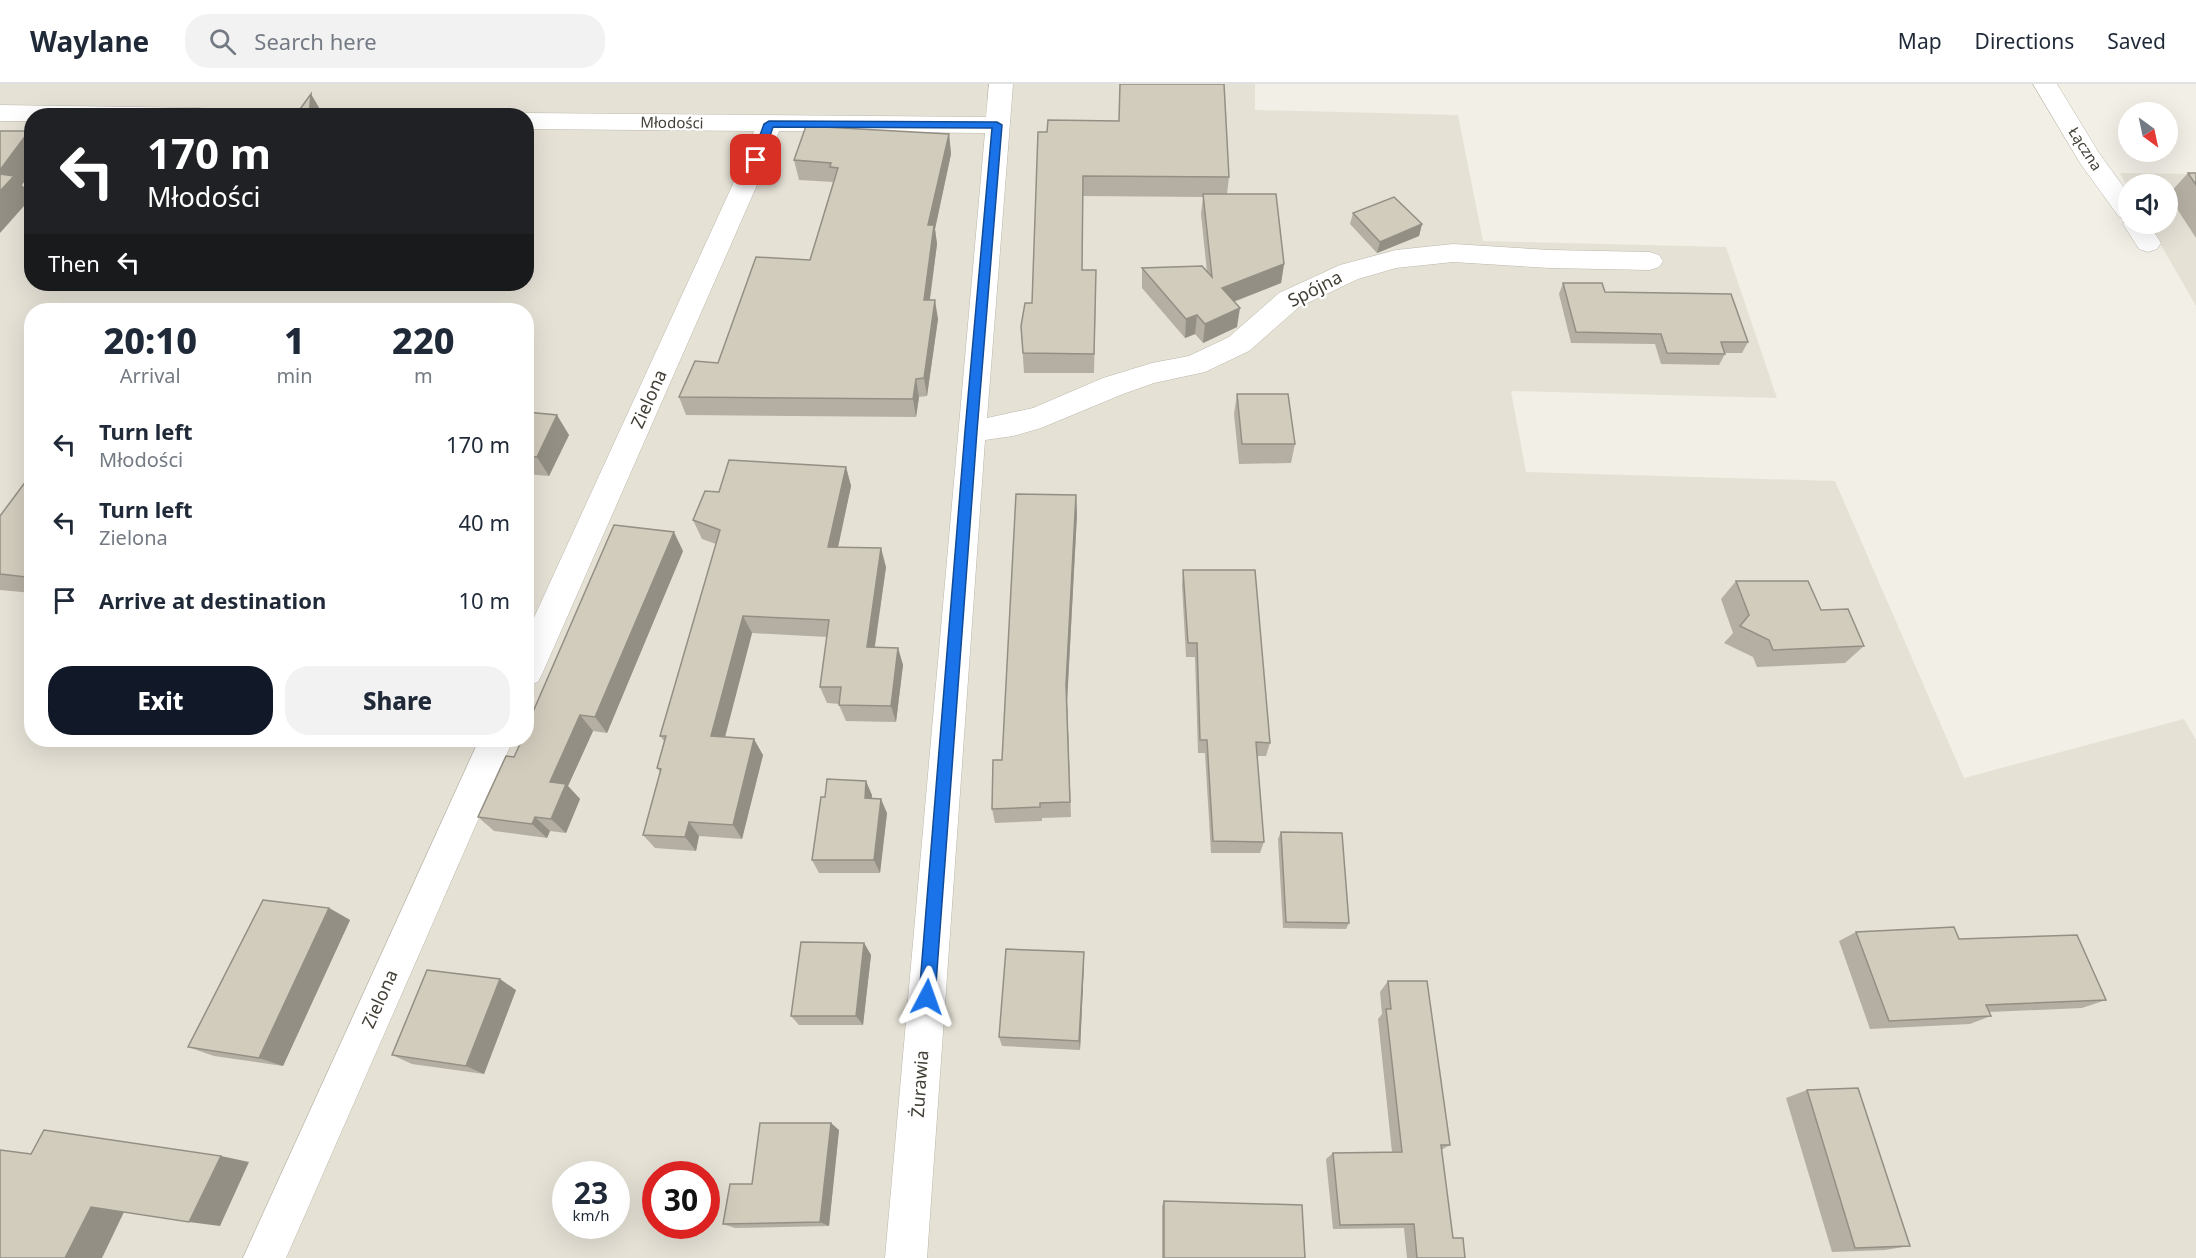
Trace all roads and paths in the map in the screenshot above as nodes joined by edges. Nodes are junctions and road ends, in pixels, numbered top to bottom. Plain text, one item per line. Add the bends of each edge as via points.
1 (1001, 84) edge
2 (2045, 84) edge
3 (0, 113) edge
4 (24, 113) edge
5 (534, 121) edge
6 (769, 124) junction
7 (997, 125) junction
8 (2118, 197) edge
9 (1650, 261) dead end
10 (971, 431) junction
11 (534, 654) edge
12 (493, 747) edge
13 (264, 1258) edge
14 (906, 1258) edge

1 - 7 street, Żurawia
2 - 8 street, Łączna
3 - 4 street
5 - 6 street, Młodości
6 - 7 street, Młodości
6 - 11 street, Zielona via 752,171
7 - 10 street, Żurawia
9 - 10 street, Spójna via 1453,253 1396,259 1349,272 1289,300 1239,344 1195,365 1152,373 1014,425
10 - 14 street, Żurawia
12 - 13 street, Zielona

